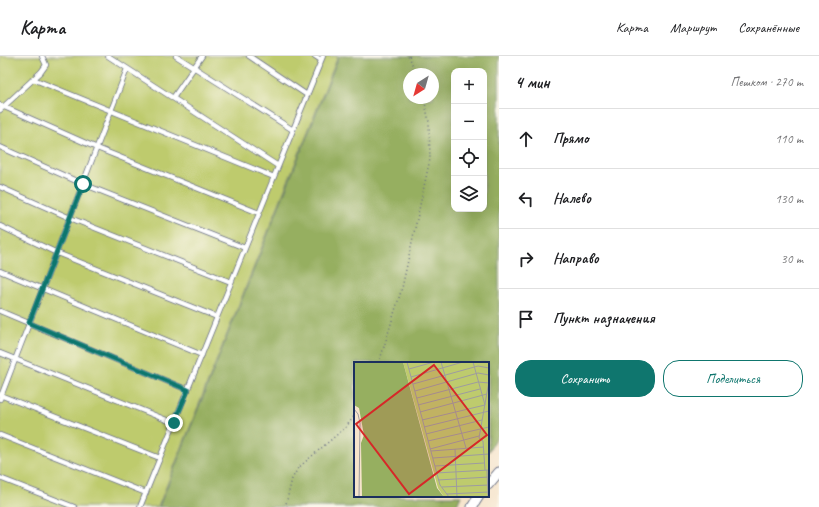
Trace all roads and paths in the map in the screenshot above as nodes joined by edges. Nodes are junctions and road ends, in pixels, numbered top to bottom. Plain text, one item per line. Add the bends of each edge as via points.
1 (42, 56) edge
2 (108, 56) edge
3 (176, 56) edge
4 (202, 56) edge
5 (249, 56) edge
6 (315, 56) edge
7 (409, 56) edge
8 (322, 58) edge
9 (194, 68) junction
10 (414, 68) edge
11 (127, 69) junction
12 (33, 80) junction
13 (307, 95) junction
14 (173, 98) junction
15 (425, 104) edge
16 (1, 107) edge
17 (111, 112) junction
18 (293, 130) junction
19 (0, 147) edge
20 (97, 148) junction
21 (278, 166) junction
22 (274, 177) junction
23 (83, 184) junction
24 (0, 187) edge
25 (259, 213) junction
26 (70, 218) junction
27 (0, 226) edge
28 (245, 248) junction
29 (56, 253) junction
30 (0, 271) edge
31 (231, 282) junction
32 (43, 289) junction
33 (0, 311) edge
34 (217, 317) junction
35 (29, 323) junction
36 (0, 353) edge
37 (202, 354) junction
38 (15, 359) junction
39 (379, 362) edge
40 (188, 390) junction
41 (0, 396) edge
42 (354, 416) edge
43 (174, 423) junction
44 (0, 435) edge
45 (160, 458) junction
46 (499, 472) edge
47 (0, 478) edge
48 (489, 484) edge
49 (146, 493) junction
50 (478, 497) edge
51 (74, 507) edge
52 (140, 507) edge
53 (287, 507) edge
54 (472, 507) edge

1 - 12 lane via 46,65
2 - 11 lane
3 - 9 lane
4 - 9 lane
5 - 13 lane
6 - 8 lane
7 - 10 path
8 - 13 lane
9 - 14 lane
9 - 18 lane
11 - 14 lane
11 - 17 lane
12 - 16 lane
12 - 17 lane
13 - 18 lane
14 - 21 lane
15 - 39 path via 429,122 430,159 402,288
16 - 20 lane
17 - 20 lane
17 - 22 lane
18 - 21 lane
19 - 23 lane
20 - 23 lane
20 - 25 lane
21 - 22 lane
22 - 25 lane
23 - 26 lane
23 - 28 lane
24 - 26 lane
25 - 28 lane
26 - 29 lane
26 - 31 lane
27 - 29 lane
28 - 31 lane
29 - 32 lane
29 - 34 lane
30 - 32 lane
31 - 34 lane
32 - 35 lane
32 - 37 lane
33 - 35 lane
34 - 37 lane
35 - 38 lane
35 - 40 lane
36 - 38 lane
37 - 40 lane
38 - 41 lane
38 - 43 lane
40 - 43 lane
41 - 45 lane
42 - 53 path via 346,427 298,468 292,479
43 - 45 lane
44 - 49 lane
45 - 49 lane
46 - 48 street
47 - 51 lane
49 - 52 lane
50 - 54 street

